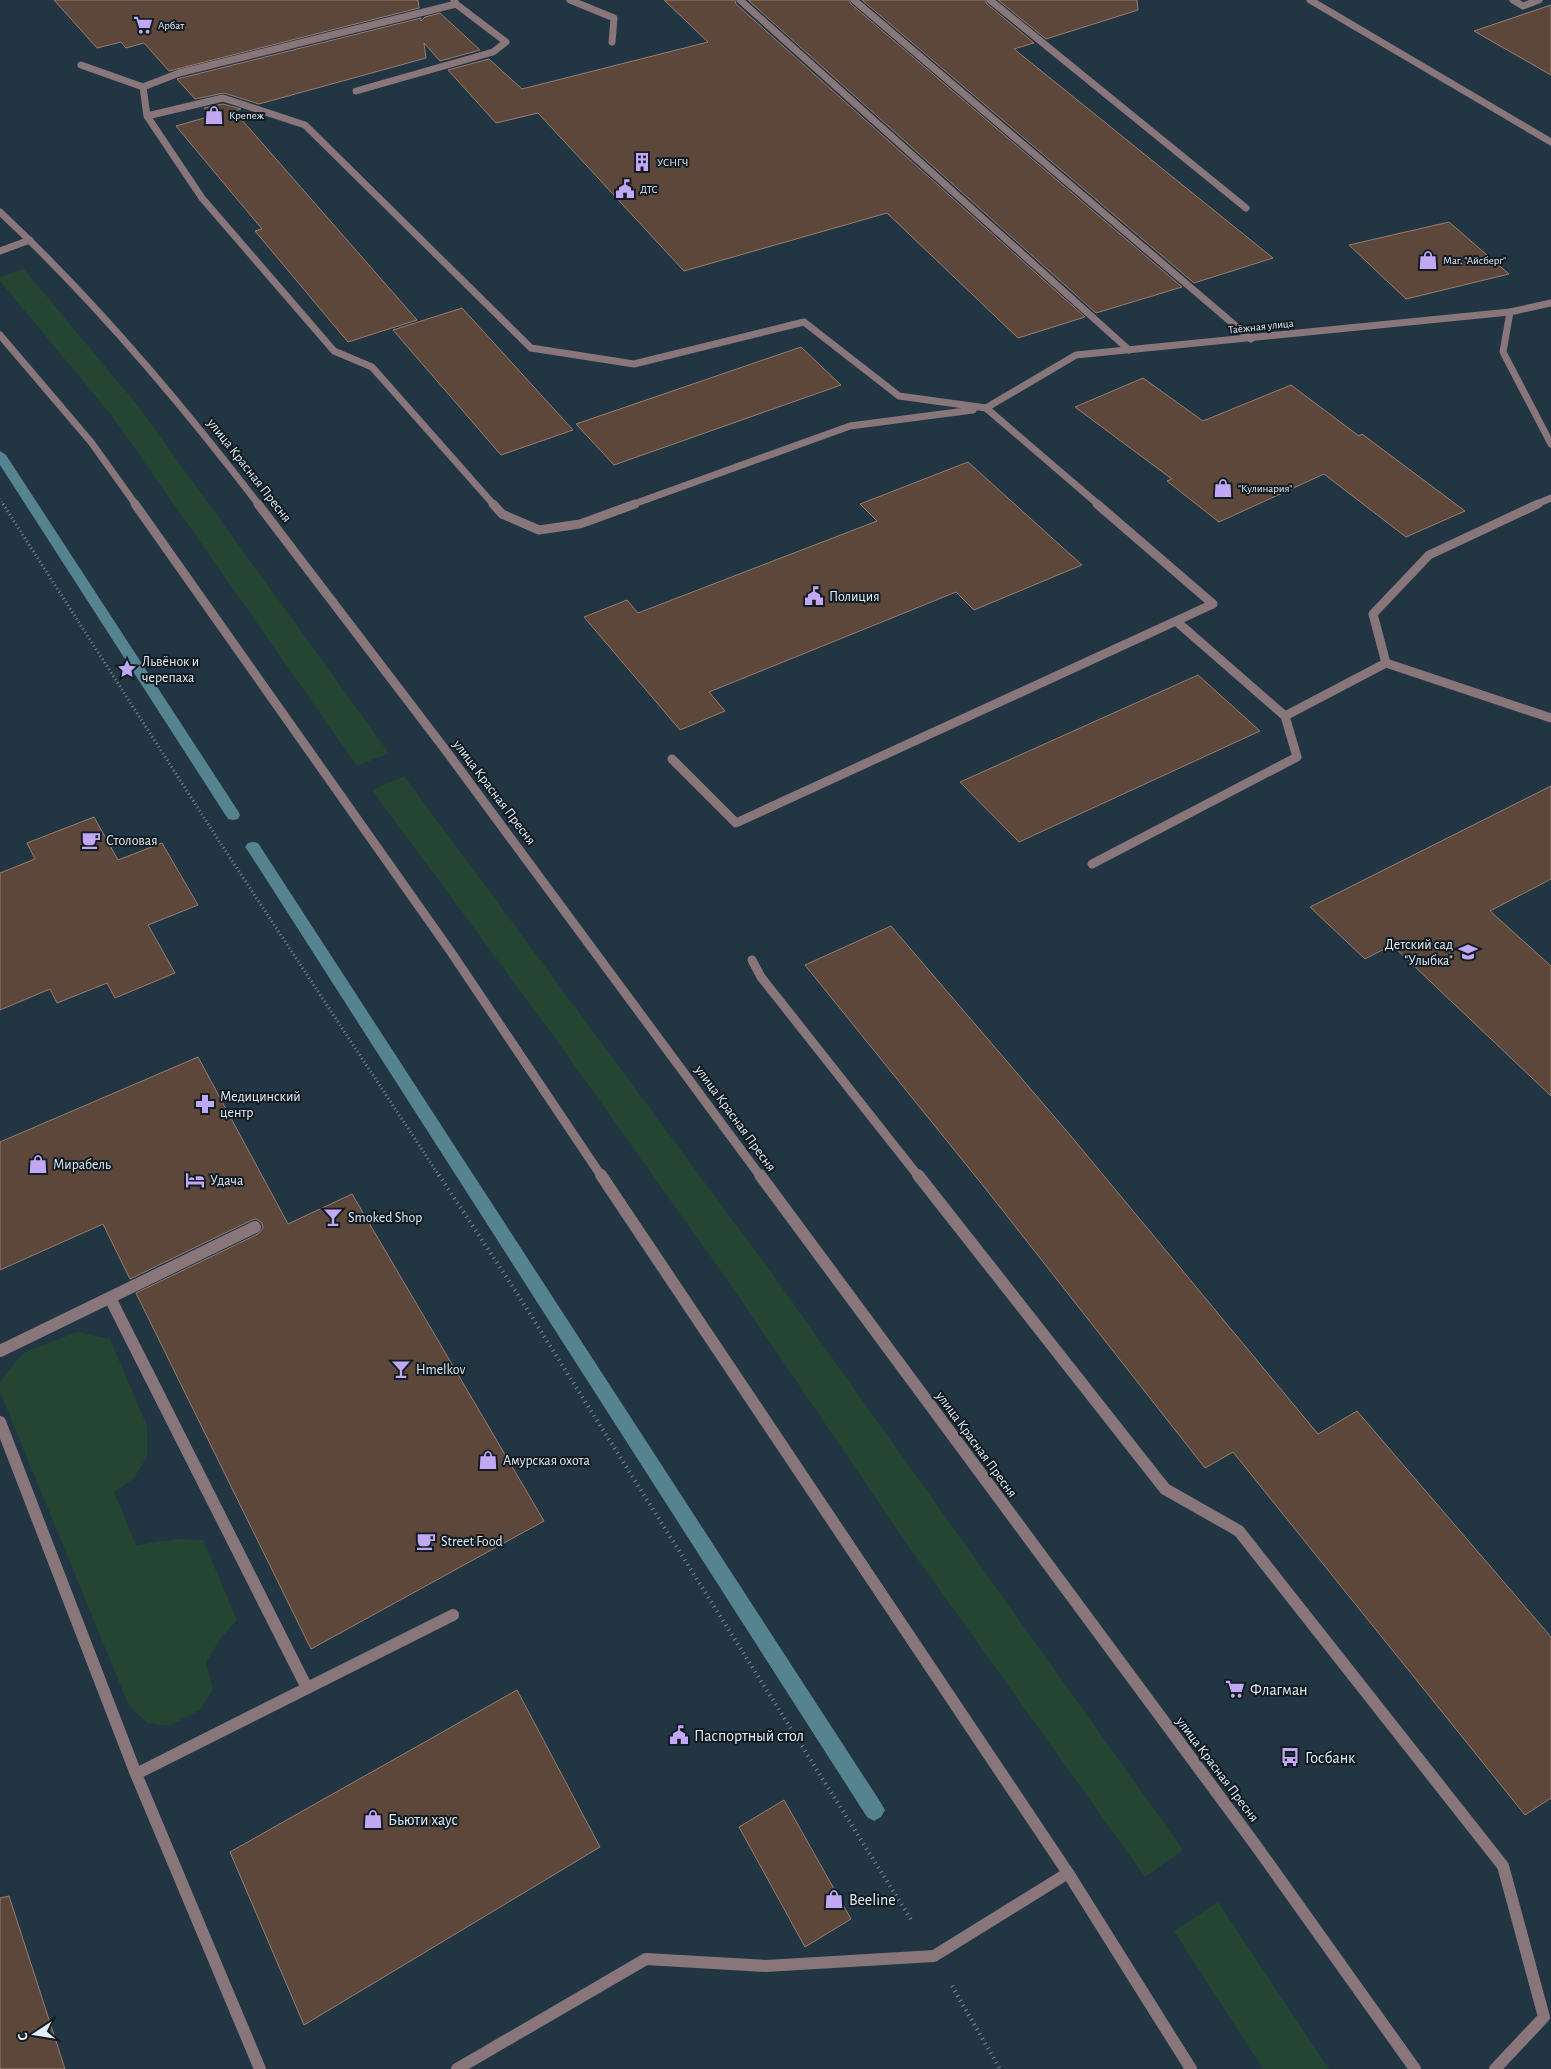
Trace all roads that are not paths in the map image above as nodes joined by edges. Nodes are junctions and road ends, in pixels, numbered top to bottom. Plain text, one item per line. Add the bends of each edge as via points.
1 (570, 0) edge
2 (740, 0) edge
3 (854, 0) edge
4 (990, 0) edge
5 (1310, 0) edge
6 (1513, 0) edge
7 (1539, 0) edge
8 (455, 2) edge
9 (612, 42) dead end
10 (81, 65) dead end
11 (143, 87) junction
12 (356, 91) dead end
13 (147, 116) junction
14 (1551, 142) edge
15 (1246, 208) dead end
16 (0, 212) edge
17 (30, 240) junction
18 (0, 252) edge
19 (1551, 303) edge
20 (1510, 312) junction
21 (0, 335) edge
22 (1251, 339) junction
23 (1128, 350) junction
24 (986, 408) junction
25 (1551, 444) edge
26 (1551, 498) edge
27 (1176, 621) junction
28 (1386, 664) junction
29 (1285, 716) junction
30 (1551, 718) edge
31 (672, 759) dead end
32 (1092, 864) dead end
33 (752, 960) dead end
34 (255, 1227) dead end
35 (110, 1298) junction
36 (0, 1352) edge
37 (0, 1422) edge
38 (453, 1614) dead end
39 (307, 1688) junction
40 (136, 1774) junction
41 (1068, 1873) junction
42 (260, 2069) edge
43 (457, 2069) edge
44 (1191, 2069) edge
45 (1414, 2069) edge
46 (1495, 2069) edge

1 - 9 street via 614,18
2 - 23 street
3 - 22 street
4 - 15 street
5 - 14 street
6 - 7 street via 1523,6
8 - 11 street via 179,73
8 - 12 street via 506,42 493,52
10 - 11 street
11 - 13 street
13 - 24 street via 223,98 305,124 531,348 634,364 804,322 898,396
13 - 24 street via 202,198 334,351 372,366 502,514 539,530 580,524 850,426
16 - 17 street, улица Красная Пресня
17 - 18 street
17 - 45 street, улица Красная Пресня via 200,428 444,748 1254,1843
19 - 20 street, Таёжная улица
20 - 22 street, Таёжная улица
20 - 25 street via 1503,352
21 - 41 street via 91,442 451,952
22 - 23 street, Таёжная улица
23 - 24 street, Таёжная улица via 1076,355
24 - 27 street via 1213,604
26 - 28 street via 1429,555 1373,614
27 - 29 street
27 - 31 street via 736,823
28 - 29 street
28 - 30 street
29 - 32 street via 1297,757
33 - 46 street via 761,977 1165,1489 1239,1531 1504,1866 1544,2017
34 - 35 street
35 - 36 street
35 - 39 street
37 - 40 street
38 - 39 street
39 - 40 street
40 - 42 street
41 - 43 street via 934,1956 766,1966 646,1959
41 - 44 street

